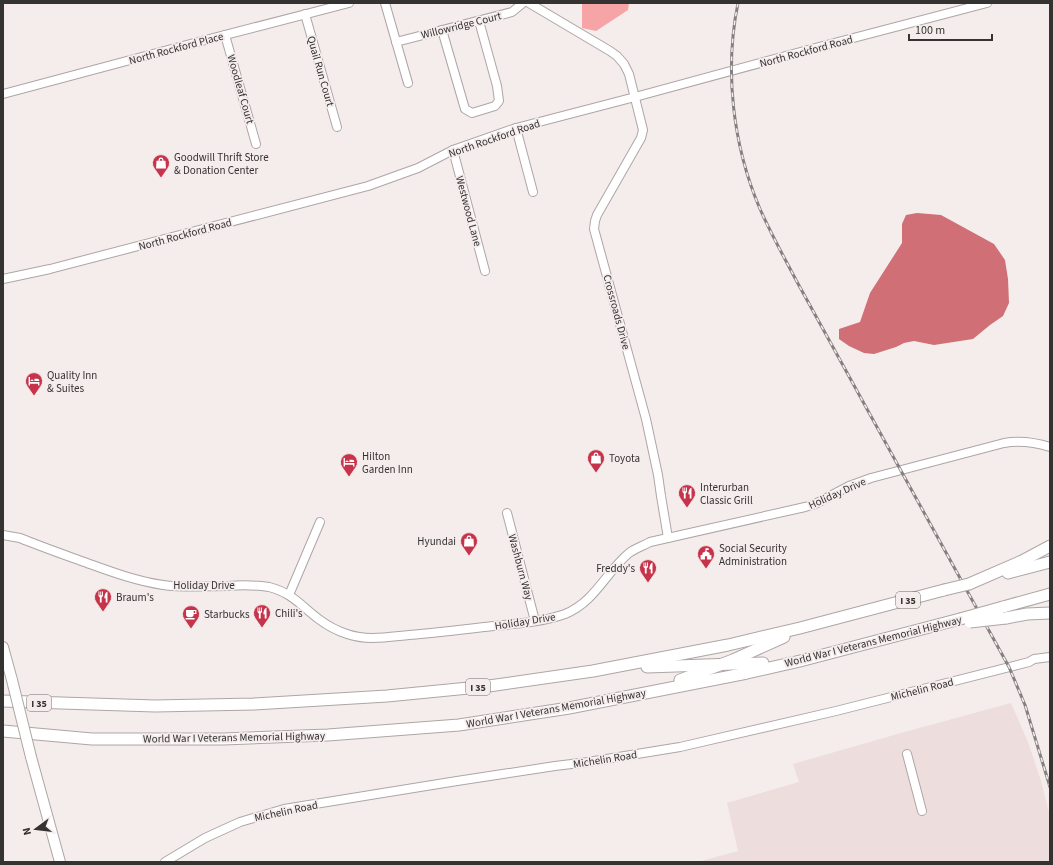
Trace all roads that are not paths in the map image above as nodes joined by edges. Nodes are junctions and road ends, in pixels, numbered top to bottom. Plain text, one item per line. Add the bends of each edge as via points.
1 (349, 3) edge
2 (385, 3) edge
3 (523, 3) edge
4 (529, 3) edge
5 (987, 3) edge
6 (305, 14) junction
7 (479, 21) junction
8 (442, 30) junction
9 (225, 35) junction
10 (396, 42) junction
11 (408, 83) dead end
12 (3, 94) edge
13 (635, 97) junction
14 (337, 127) dead end
15 (516, 128) junction
16 (256, 144) dead end
17 (453, 150) junction
18 (533, 192) dead end
19 (485, 272) dead end
20 (3, 279) edge
21 (1050, 447) edge
22 (507, 513) dead end
23 (320, 522) dead end
24 (3, 535) edge
25 (668, 538) junction
26 (1050, 546) edge
27 (1050, 562) edge
28 (986, 578) junction
29 (1050, 594) edge
30 (289, 595) junction
31 (1004, 612) junction
32 (1050, 613) edge
33 (535, 621) junction
34 (800, 628) junction
35 (3, 647) edge
36 (1050, 657) edge
37 (800, 661) junction
38 (722, 665) junction
39 (593, 671) junction
40 (614, 699) junction
41 (3, 701) edge
42 (3, 731) edge
43 (907, 754) dead end
44 (922, 811) dead end
45 (60, 862) edge
46 (165, 862) edge

1 - 6 street, North Rockford Place
2 - 10 street
3 - 7 street, Willowridge Court via 512,12
4 - 13 street, Crossroads Drive via 617,56 629,74
5 - 13 street, North Rockford Road
6 - 9 street, North Rockford Place
6 - 14 street, Quail Run Court
7 - 8 street, Willowridge Court
7 - 8 street via 499,101 495,106 472,113 465,109
8 - 10 street, Willowridge Court
9 - 12 street, North Rockford Place
9 - 16 street, Woodleaf Court
10 - 11 street
13 - 15 street, North Rockford Road
13 - 25 street, Crossroads Drive via 643,130 642,138 597,215 594,229 647,426
15 - 17 street, North Rockford Road
15 - 18 street
17 - 19 street, Westwood Lane
17 - 20 street, North Rockford Road via 418,168 368,186
21 - 25 street, Holiday Drive via 1024,441 1004,443 871,478 805,508
22 - 33 street, Washburn Way
23 - 30 street
24 - 30 street, Holiday Drive via 20,538 143,582 180,586 256,586 271,588
25 - 33 street, Holiday Drive via 650,542 628,554 596,591 577,607 565,614
26 - 28 highway
27 - 28 highway, I 35
28 - 34 highway, I 35, bridge
29 - 31 highway, World War I Veterans Memorial Highway
30 - 33 street, Holiday Drive via 327,625 360,637 432,633
31 - 32 highway
31 - 37 highway, World War I Veterans Memorial Highway, bridge via 944,623
34 - 38 highway
34 - 39 highway, I 35 via 728,645
35 - 45 main road, bridge
36 - 46 street, Michelin Road via 680,747 284,809 227,828
37 - 38 highway
37 - 40 highway, World War I Veterans Memorial Highway
38 - 39 highway via 657,666
38 - 40 highway
39 - 41 highway, I 35 via 489,686 380,697 262,704 155,706
40 - 42 highway, World War I Veterans Memorial Highway via 459,724 283,738 92,739
43 - 44 street

